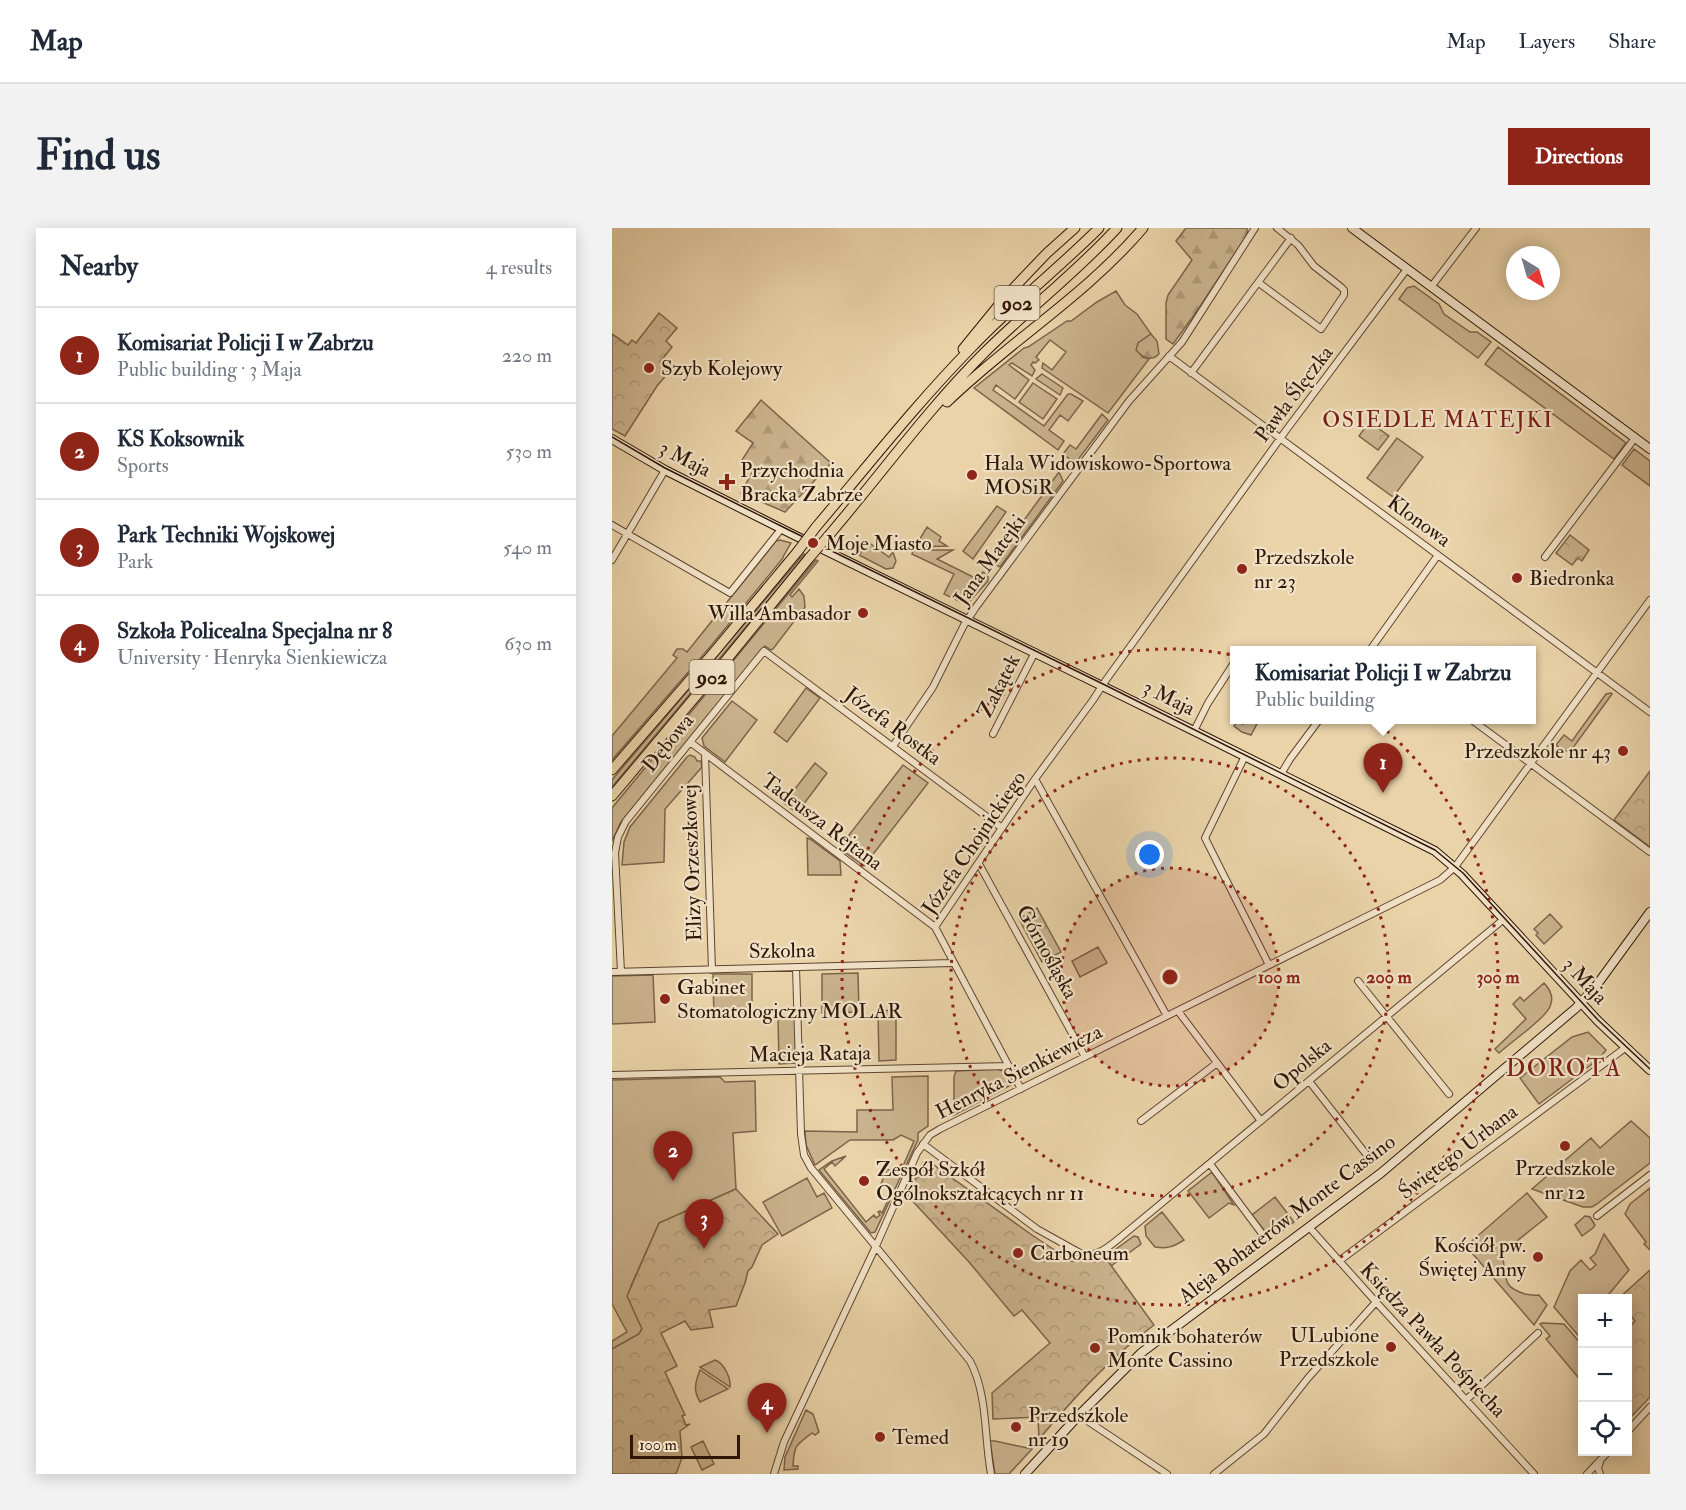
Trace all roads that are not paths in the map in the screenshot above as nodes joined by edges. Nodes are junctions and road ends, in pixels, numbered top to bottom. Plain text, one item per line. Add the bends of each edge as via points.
1 (1075, 228) edge
2 (1099, 228) edge
3 (1117, 228) edge
4 (1143, 228) edge
5 (1255, 228) edge
6 (1278, 228) edge
7 (1352, 228) edge
8 (1476, 228) edge
9 (1291, 238) junction
10 (1407, 269) junction
11 (1259, 282) junction
12 (1431, 287) junction
13 (1170, 356) junction
14 (1191, 373) junction
15 (917, 407) junction
16 (913, 434) junction
17 (1635, 438) junction
18 (612, 439) edge
19 (1280, 439) junction
20 (1650, 449) edge
21 (665, 470) junction
22 (612, 525) edge
23 (782, 528) junction
24 (627, 533) junction
25 (1438, 555) junction
26 (1545, 557) dead end
27 (612, 560) edge
28 (1650, 600) edge
29 (967, 619) junction
30 (1376, 646) edge
31 (764, 651) joint
32 (1035, 652) junction
33 (1230, 669) edge
34 (1597, 673) junction
35 (1102, 685) junction
36 (1650, 712) edge
37 (1316, 724) edge
38 (1477, 724) edge
39 (1194, 731) junction
40 (993, 734) dead end
41 (690, 742) junction
42 (893, 746) junction
43 (705, 754) junction
44 (1245, 756) junction
45 (1530, 763) junction
46 (612, 770) edge
47 (1281, 774) junction
48 (1035, 779) junction
49 (612, 796) edge
50 (1002, 828) junction
51 (1650, 852) edge
52 (979, 864) junction
53 (1455, 867) junction
54 (1650, 912) edge
55 (1504, 919) junction
56 (935, 927) junction
57 (952, 963) junction
58 (1269, 965) junction
59 (796, 968) junction
60 (712, 970) junction
61 (612, 972) edge
62 (621, 972) junction
63 (1358, 981) dead end
64 (1581, 1004) junction
65 (1178, 1011) junction
66 (1167, 1016) junction
67 (1387, 1016) junction
68 (1625, 1048) junction
69 (1085, 1057) junction
70 (1217, 1063) junction
71 (1009, 1066) junction
72 (1650, 1070) edge
73 (799, 1071) junction
74 (612, 1075) edge
75 (1309, 1081) junction
76 (1021, 1089) junction
77 (1449, 1094) dead end
78 (1141, 1121) dead end
79 (1261, 1121) junction
80 (923, 1144) junction
81 (1366, 1154) dead end
82 (1210, 1164) junction
83 (1650, 1175) edge
84 (1597, 1216) dead end
85 (1309, 1227) junction
86 (1266, 1239) dead end
87 (876, 1246) junction
88 (1339, 1261) junction
89 (1376, 1302) junction
90 (1538, 1333) dead end
91 (1466, 1400) junction
92 (1650, 1407) edge
93 (1080, 1414) junction
94 (1632, 1427) edge
95 (1602, 1458) joint
96 (774, 1474) edge
97 (991, 1474) edge
98 (1025, 1474) edge
99 (1167, 1474) edge
100 (1214, 1474) edge
101 (1534, 1474) edge
102 (1587, 1474) edge
103 (1600, 1474) edge

1 - 15 main road via 1007,295
2 - 15 main road, 902 via 992,326
3 - 16 main road, 902 via 983,354
4 - 16 main road via 1072,297 982,369
5 - 13 street, Jana Matejki
6 - 9 street
7 - 10 street
8 - 12 street
9 - 11 street
9 - 11 street via 1314,266 1341,287 1342,301 1321,329
10 - 12 street
10 - 19 street, Pawła Ślęczka
11 - 14 street
12 - 17 street
13 - 14 street, Klonowa
13 - 29 street, Jana Matejki via 1119,414
14 - 19 street, Klonowa
15 - 46 main road, 902, bridge
16 - 49 main road, 902, bridge
17 - 20 street
17 - 26 street
18 - 21 street, 3 Maja
19 - 25 street, Klonowa
19 - 35 street, Pawła Ślęczka
21 - 23 street, 3 Maja
21 - 24 street
22 - 24 street
23 - 24 street via 730,592
23 - 29 street, 3 Maja
24 - 27 street
25 - 30 street
25 - 34 street, Klonowa
28 - 34 street, Henryka Sienkiewicza
29 - 32 street, 3 Maja
29 - 42 street, Jana Matejki via 933,687
31 - 41 street, Dębowa
31 - 42 street, Józefa Rostka
32 - 35 street, 3 Maja
32 - 40 street, Zakątek
33 - 39 street
34 - 36 street, Klonowa
34 - 45 street, Henryka Sienkiewicza
35 - 39 street, 3 Maja
35 - 48 street, Józefa Chojnickiego
37 - 47 street
38 - 45 street
39 - 44 street, 3 Maja
41 - 43 street, Tadeusza Rejtana
41 - 62 street, Dębowa via 626,821 618,837 615,853
42 - 50 street, Józefa Rostka
43 - 56 street, Tadeusza Rejtana
43 - 60 street, Elizy Orzeszkowej
44 - 47 street, 3 Maja
44 - 58 street via 1205,838
45 - 51 street
45 - 53 street, Henryka Sienkiewicza
47 - 53 street, 3 Maja via 1414,840
48 - 50 street, Józefa Chojnickiego
48 - 66 street
50 - 52 street, Józefa Chojnickiego
52 - 56 street, Józefa Chojnickiego
52 - 69 street, Górnośląska
53 - 55 street, 3 Maja
53 - 58 street, Henryka Sienkiewicza via 1440,880
54 - 64 street, Aleja Bohaterów Monte Cassino via 1645,924
55 - 64 street, 3 Maja
55 - 67 street, Opolska
56 - 57 street, Józefa Chojnickiego
57 - 59 street, Szkolna
57 - 71 street, Józefa Chojnickiego
58 - 65 street, Henryka Sienkiewicza
59 - 60 street, Szkolna
59 - 73 street
60 - 62 street, Szkolna
61 - 62 street, Szkolna
63 - 67 street
64 - 68 street, 3 Maja
64 - 85 street, Aleja Bohaterów Monte Cassino via 1381,1173
65 - 66 street, Henryka Sienkiewicza
65 - 70 street
66 - 69 street, Henryka Sienkiewicza
67 - 75 street, Opolska
67 - 77 street
68 - 72 street, 3 Maja
68 - 88 street, Świętego Urbana
69 - 76 street, Henryka Sienkiewicza
70 - 78 street
70 - 79 street
71 - 73 street, Macieja Rataja
71 - 76 street, Józefa Chojnickiego
73 - 74 street, Macieja Rataja
73 - 87 street via 804,1155
75 - 79 street, Opolska
75 - 81 street
76 - 80 street, Henryka Sienkiewicza via 940,1129
79 - 82 street, Opolska
80 - 82 street, Opolska via 1037,1229 1090,1255 1122,1236
80 - 87 street, Henryka Sienkiewicza
82 - 86 street
83 - 84 street
85 - 88 street, Księdza Pawła Pośpiecha
85 - 93 street, Aleja Bohaterów Monte Cassino via 1148,1348
87 - 96 street, Henryka Sienkiewicza via 784,1442
87 - 97 street via 970,1361 983,1405
88 - 89 street, Księdza Pawła Pośpiecha
89 - 91 street, Księdza Pawła Pośpiecha
89 - 100 street via 1264,1434
90 - 91 street
91 - 101 street, Księdza Pawła Pośpiecha
92 - 94 street
93 - 98 street, Aleja Bohaterów Monte Cassino
93 - 99 street
95 - 102 street
95 - 103 street

